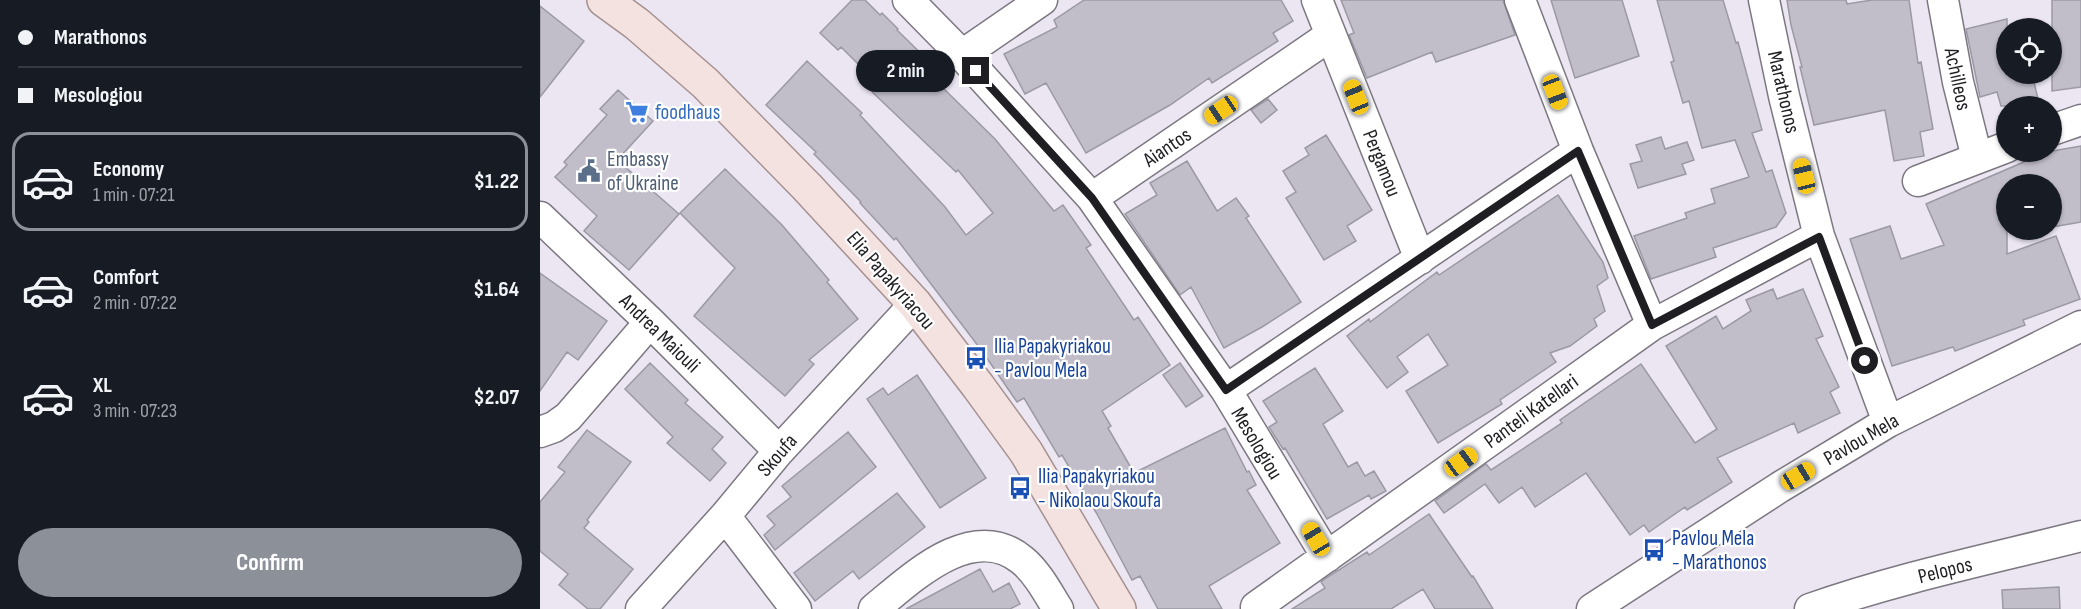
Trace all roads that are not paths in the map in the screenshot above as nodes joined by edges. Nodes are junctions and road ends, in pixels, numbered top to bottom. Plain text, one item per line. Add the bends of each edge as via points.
1 (604, 0) edge
2 (908, 0) edge
3 (1042, 0) edge
4 (1317, 0) edge
5 (1520, 0) edge
6 (1764, 0) edge
7 (1943, 0) edge
8 (1331, 35) junction
9 (962, 55) junction
10 (2081, 120) edge
11 (2062, 127) edge
12 (1578, 151) junction
13 (1996, 151) edge
14 (1977, 158) junction
15 (1918, 181) dead end
16 (1092, 198) junction
17 (540, 217) edge
18 (1819, 237) junction
19 (1420, 259) junction
20 (915, 304) junction
21 (650, 322) junction
22 (1652, 325) junction
23 (2081, 326) edge
24 (2081, 332) edge
25 (1226, 390) junction
26 (1888, 422) junction
27 (540, 432) edge
28 (780, 451) junction
29 (725, 516) junction
30 (2081, 536) edge
31 (1327, 558) junction
32 (1858, 601) edge
33 (1257, 607) dead end
34 (640, 609) edge
35 (796, 609) edge
36 (874, 609) edge
37 (1058, 609) edge
38 (1119, 609) edge
39 (1592, 609) edge
40 (1810, 609) edge

1 - 20 main road, Elia Papakyriacou via 705,83
2 - 9 street, Mesologiou
3 - 9 street
4 - 8 street, Pergamou
5 - 12 street
6 - 18 street, Marathonos
7 - 14 street, Achilleos
8 - 16 street, Aiantos
8 - 19 street, Pergamou
9 - 16 street, Mesologiou
10 - 11 street
12 - 19 street
12 - 22 street
13 - 14 street
14 - 15 street
16 - 25 street, Mesologiou
17 - 21 street, Andrea Maiouli
18 - 22 street, Panteli Katellari
18 - 26 street, Marathonos
19 - 25 street
20 - 28 street, Skoufa
20 - 38 main road, Elia Papakyriacou via 1026,452
21 - 27 street via 568,417
21 - 28 street, Andrea Maiouli
22 - 31 street, Panteli Katellari
23 - 24 street
23 - 26 street, Pavlou Mela
25 - 31 street, Mesologiou
26 - 39 street, Pavlou Mela
28 - 29 street, Skoufa
29 - 34 street, Skoufa
29 - 35 street
30 - 32 street, Pelopos
31 - 33 street, Panteli Katellari
32 - 40 street, Pelopos
36 - 37 street via 953,552 986,547 1022,560

